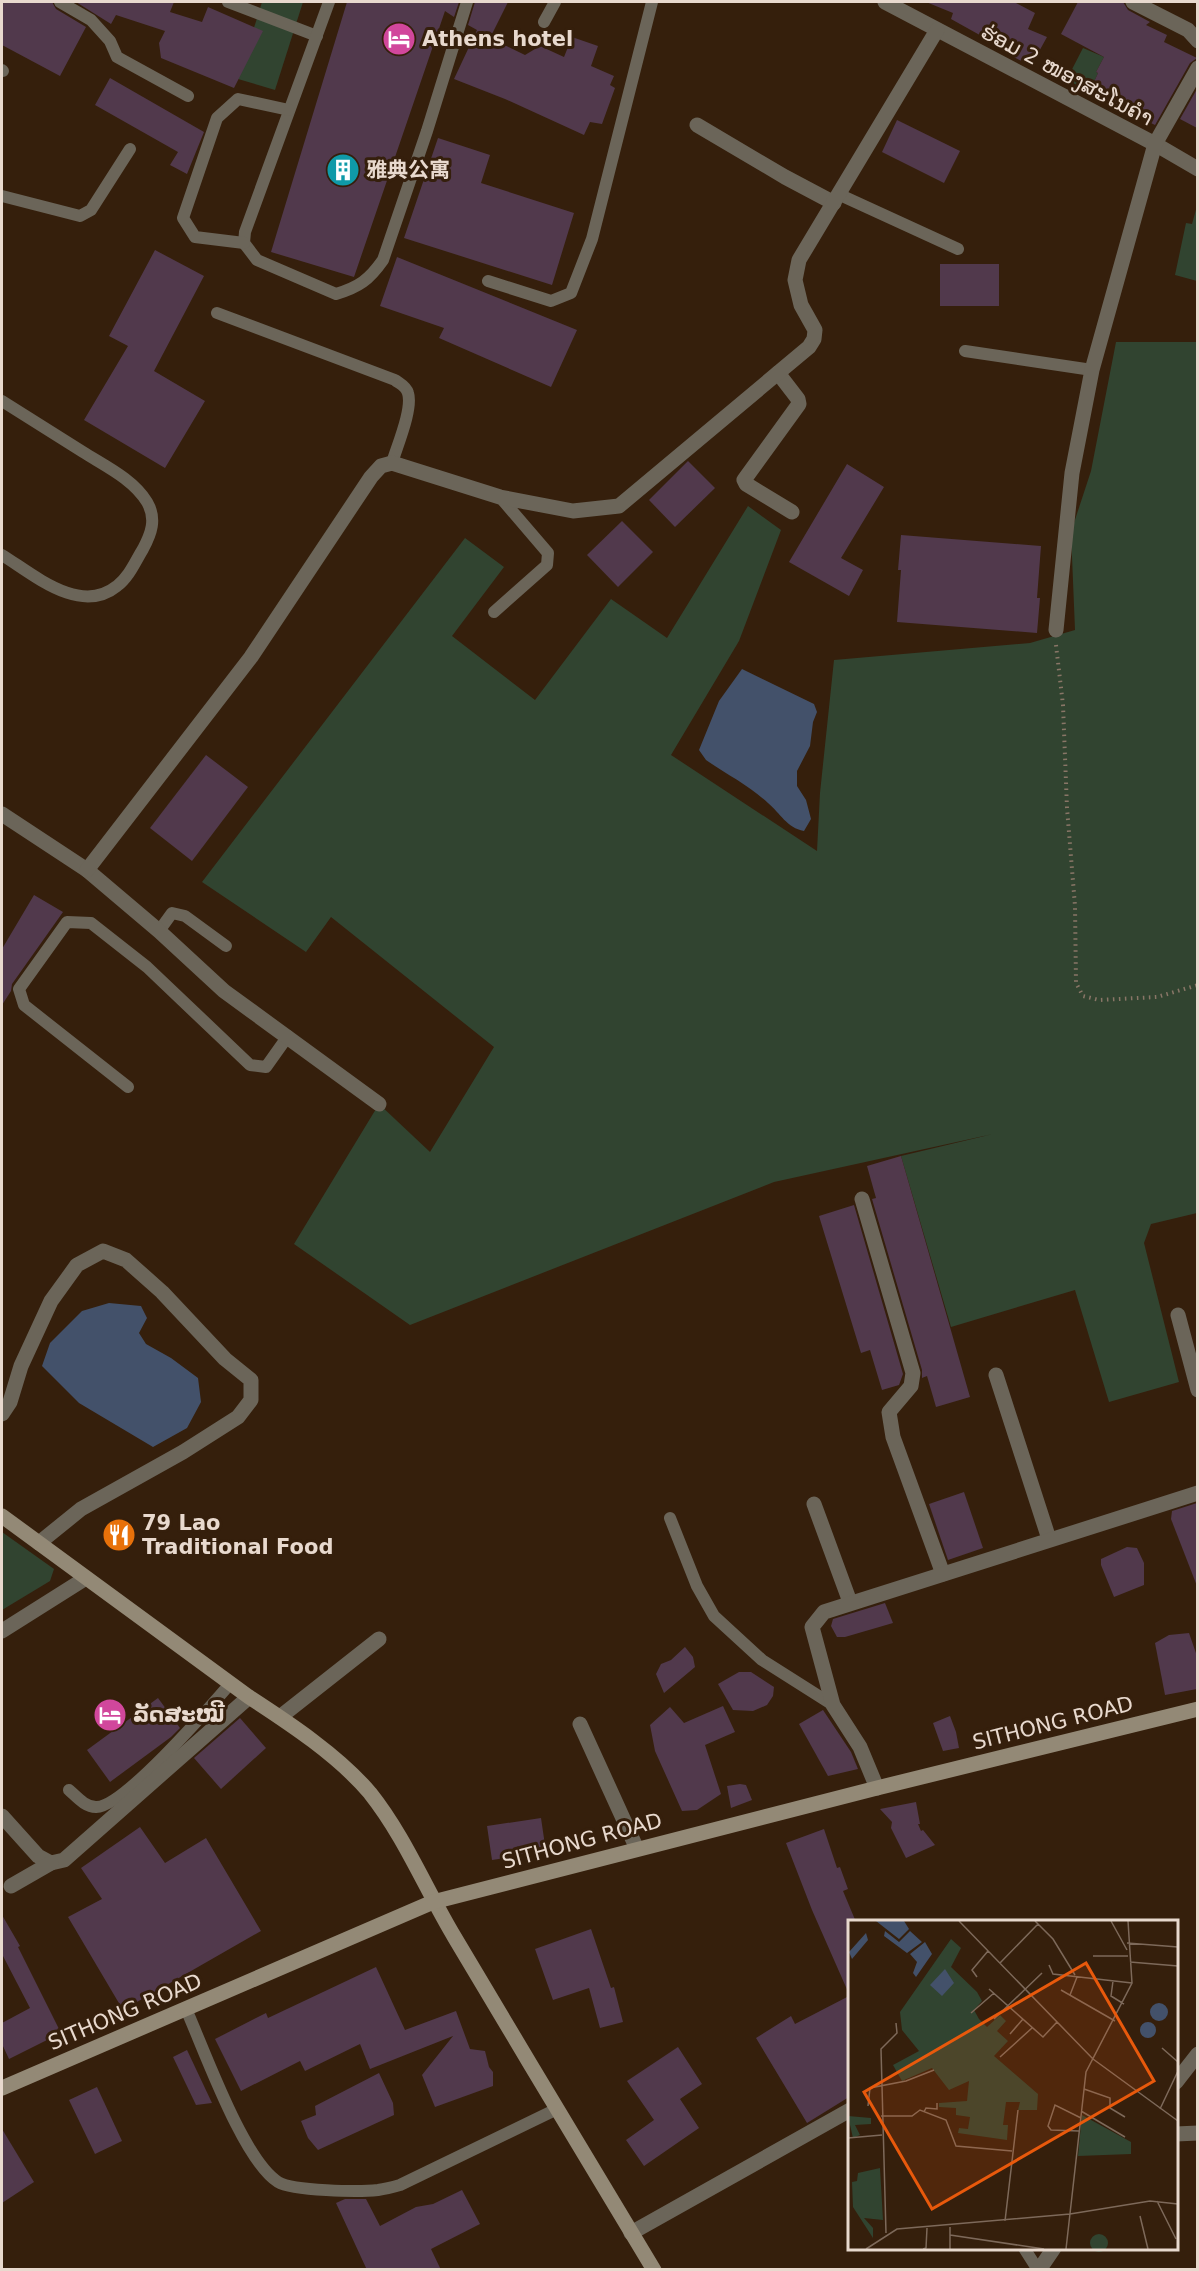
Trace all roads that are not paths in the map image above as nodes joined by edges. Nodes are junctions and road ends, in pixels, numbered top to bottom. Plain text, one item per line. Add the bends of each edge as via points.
1 (60, 2) edge
2 (228, 2) edge
3 (329, 2) edge
4 (467, 2) edge
5 (555, 2) edge
6 (652, 2) edge
7 (885, 2) edge
8 (1133, 2) edge
9 (544, 22) dead end
10 (937, 30) junction
11 (317, 36) junction
12 (1197, 41) edge
13 (1197, 68) edge
14 (188, 96) dead end
15 (290, 110) junction
16 (697, 124) dead end
17 (1155, 144) junction
18 (130, 149) dead end
19 (1197, 169) edge
20 (2, 195) edge
21 (836, 199) junction
22 (244, 243) junction
23 (958, 249) dead end
24 (488, 281) dead end
25 (217, 313) dead end
26 (965, 351) dead end
27 (1092, 370) junction
28 (778, 373) junction
29 (2, 400) edge
30 (392, 463) junction
31 (500, 497) junction
32 (792, 512) dead end
33 (2, 555) edge
34 (495, 612) dead end
35 (1056, 630) road end
36 (2, 814) edge
37 (87, 870) junction
38 (159, 931) junction
39 (226, 946) dead end
40 (288, 1036) junction
41 (128, 1087) dead end
42 (380, 1104) dead end
43 (862, 1198) dead end
44 (1178, 1315) dead end
45 (996, 1375) dead end
46 (1197, 1389) edge
47 (2, 1414) edge
48 (1197, 1493) edge
49 (814, 1504) dead end
50 (2, 1516) edge
51 (670, 1518) dead end
52 (1049, 1539) junction
53 (39, 1543) junction
54 (943, 1574) junction
55 (86, 1578) junction
56 (850, 1602) junction
57 (2, 1631) edge
58 (379, 1639) dead end
59 (230, 1684) junction
60 (249, 1697) junction
61 (833, 1705) junction
62 (1197, 1709) edge
63 (280, 1717) junction
64 (580, 1724) dead end
65 (877, 1788) junction
66 (69, 1790) dead end
67 (2, 1816) edge
68 (637, 1849) junction
69 (51, 1863) junction
70 (11, 1886) dead end
71 (433, 1902) junction
72 (186, 2009) junction
73 (1197, 2054) edge
74 (1178, 2079) edge
75 (2, 2088) edge
76 (557, 2109) junction
77 (848, 2111) edge
78 (1197, 2133) edge
79 (1178, 2134) edge
80 (632, 2233) junction
81 (1025, 2250) edge
82 (1053, 2250) edge
83 (654, 2270) edge
84 (1038, 2270) edge

1 - 14 lane via 91,20 110,41 117,57
2 - 11 lane
3 - 11 lane
4 - 22 lane via 428,131 383,260 373,274 355,288 336,294 256,260
5 - 9 lane
6 - 24 lane via 592,239 571,292 551,301
7 - 10 street, ຮ່ອມ 2 ໜອງສະໂນຄໍາ
8 - 12 street via 1188,30
10 - 17 street, ຮ່ອມ 2 ໜອງສະໂນຄໍາ
10 - 21 street
11 - 15 lane
13 - 17 street
15 - 22 lane
15 - 22 lane via 238,99 217,118 183,218 195,237
16 - 21 street via 785,177
17 - 19 street, ຮ່ອມ 2 ໜອງສະໂນຄໍາ
17 - 27 street
18 - 20 lane via 91,210 80,216
21 - 23 lane
21 - 28 street via 800,260 795,280 801,305 815,330 814,339
25 - 30 lane via 405,387 408,407
26 - 27 lane
27 - 35 street via 1071,473
28 - 31 street via 619,506 573,511
28 - 32 street via 799,404 744,480
29 - 33 lane via 126,479 147,502 153,516 151,534 126,577 103,594 74,596 61,591
30 - 31 street
30 - 37 street via 381,466 371,477 251,657
31 - 34 lane via 548,553 547,565
36 - 37 street
37 - 38 street
38 - 39 lane via 172,913 185,916
38 - 40 street via 224,991
40 - 41 lane via 266,1067 249,1065 147,966 91,924 67,922 19,989 24,1005
40 - 42 street
43 - 54 street via 914,1373 911,1386 890,1412 893,1437
44 - 46 street
45 - 52 street
47 - 53 street via 51,1301 77,1265 102,1251 126,1260 251,1380 251,1400 238,1417 81,1509
48 - 52 street
49 - 56 street
50 - 53 main road
51 - 61 lane via 697,1586 714,1616 762,1660
52 - 54 street
53 - 55 main road
54 - 56 street
55 - 57 street
55 - 59 main road
56 - 61 street via 824,1612 812,1627
58 - 63 street
59 - 60 main road
59 - 66 lane via 172,1748 124,1792 94,1807
60 - 63 main road
60 - 69 street via 64,1860
61 - 65 street via 860,1747
62 - 65 main road, SITHONG ROAD
63 - 71 main road via 368,1792 398,1832
64 - 68 street
65 - 68 main road, SITHONG ROAD
67 - 69 street via 38,1856
68 - 71 main road, SITHONG ROAD
69 - 70 street
71 - 72 main road, SITHONG ROAD
71 - 76 main road
72 - 75 main road, SITHONG ROAD
72 - 76 lane via 239,2130 267,2174 280,2183 300,2188 377,2190 400,2185
73 - 74 street
76 - 80 main road
77 - 80 street
78 - 79 street
80 - 83 main road
81 - 84 lane
82 - 84 street

